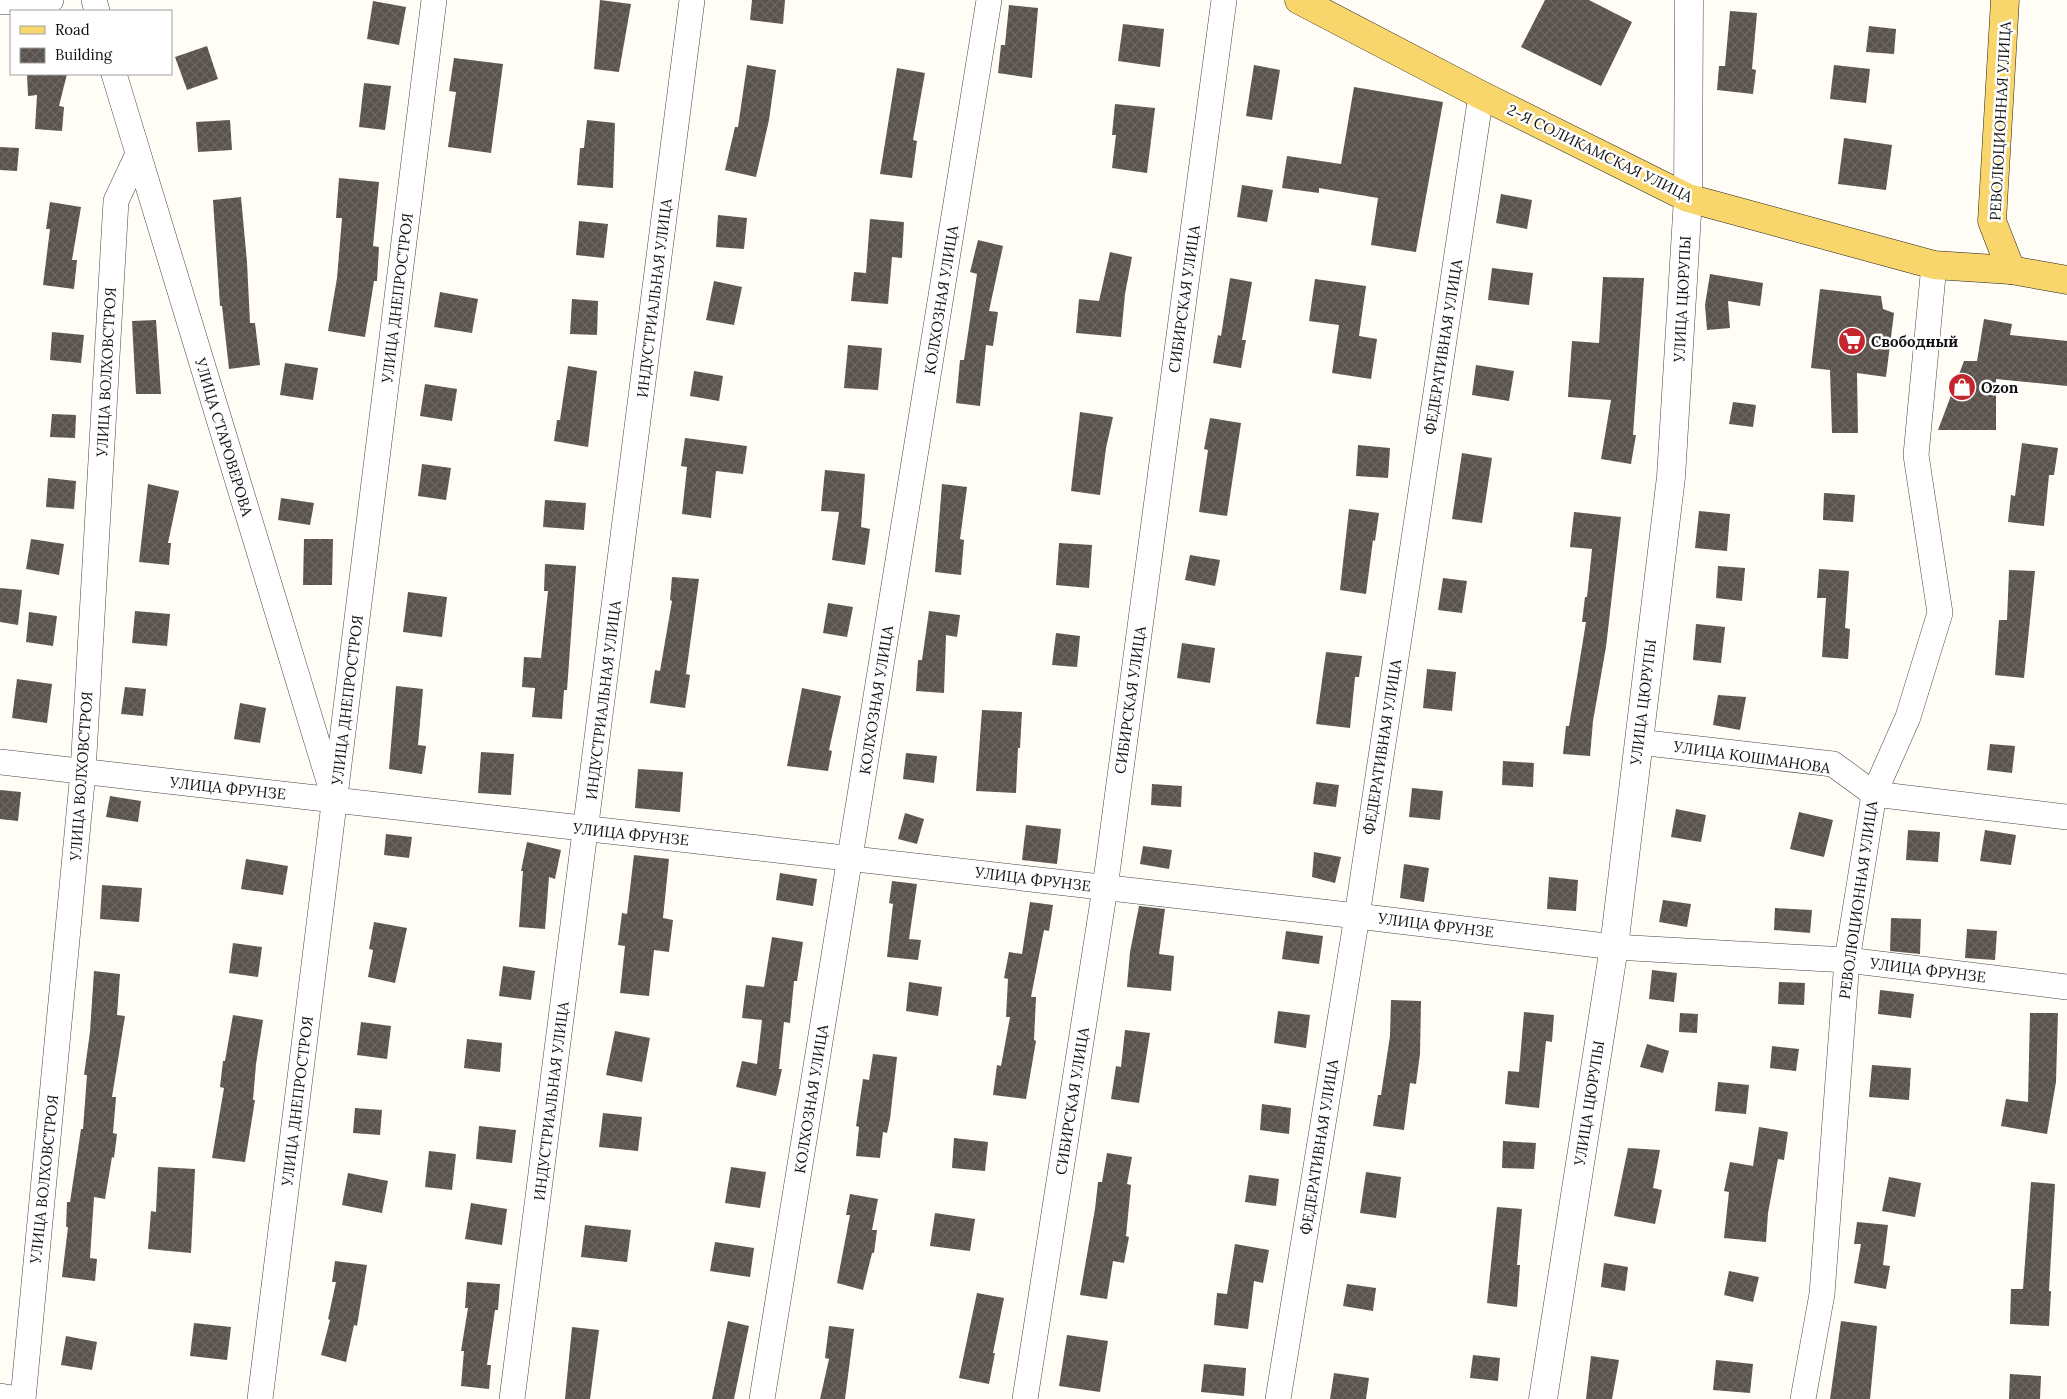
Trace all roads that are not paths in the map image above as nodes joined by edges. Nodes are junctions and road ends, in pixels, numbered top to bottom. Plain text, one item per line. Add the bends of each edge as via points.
1 (51, 0) edge
2 (434, 0) edge
3 (692, 0) edge
4 (989, 0) edge
5 (1224, 0) edge
6 (1299, 0) edge
7 (1689, 0) edge
8 (2005, 0) edge
9 (0, 2) edge
10 (114, 75) edge
11 (1481, 95) junction
12 (138, 156) junction
13 (1688, 198) junction
14 (1934, 264) junction
15 (2011, 270) junction
16 (2067, 280) edge
17 (1638, 742) junction
18 (0, 762) edge
19 (83, 772) junction
20 (1874, 794) junction
21 (335, 800) junction
22 (2067, 817) edge
23 (586, 829) junction
24 (850, 858) junction
25 (1106, 888) junction
26 (1357, 916) junction
27 (1614, 947) junction
28 (1847, 960) junction
29 (2067, 987) edge
30 (0, 1396) edge
31 (18, 1399) edge
32 (23, 1399) edge
33 (260, 1399) edge
34 (512, 1399) edge
35 (762, 1399) edge
36 (1025, 1399) edge
37 (1278, 1399) edge
38 (1543, 1399) edge
39 (1803, 1399) edge

1 - 9 street
2 - 21 street, УЛИЦА ДНЕПРОСТРОЯ
3 - 23 street, ИНДУСТРИАЛЬНАЯ УЛИЦА
4 - 24 street, КОЛХОЗНАЯ УЛИЦА
5 - 25 street, СИБИРСКАЯ УЛИЦА
6 - 11 main road, 2-Я СОЛИКАМСКАЯ УЛИЦА
7 - 13 street, УЛИЦА ЦЮРУПЫ
8 - 15 main road, РЕВОЛЮЦИОННАЯ УЛИЦА via 1992,221
10 - 12 street, УЛИЦА СТАРОВЕРОВА
11 - 13 main road, 2-Я СОЛИКАМСКАЯ УЛИЦА
11 - 26 street, ФЕДЕРАТИВНАЯ УЛИЦА
12 - 19 street, УЛИЦА ВОЛХОВСТРОЯ via 116,201
12 - 21 street, УЛИЦА СТАРОВЕРОВА
13 - 14 main road, 2-Я СОЛИКАМСКАЯ УЛИЦА
13 - 17 street, УЛИЦА ЦЮРУПЫ via 1671,477
14 - 15 main road, 2-Я СОЛИКАМСКАЯ УЛИЦА
14 - 20 street, РЕВОЛЮЦИОННАЯ УЛИЦА via 1916,454 1940,613 1908,717
15 - 16 main road, 2-Я СОЛИКАМСКАЯ УЛИЦА
17 - 20 street, УЛИЦА КОШМАНОВА via 1833,764
17 - 27 street, УЛИЦА ЦЮРУПЫ
18 - 19 street, УЛИЦА ФРУНЗЕ
19 - 21 street, УЛИЦА ФРУНЗЕ
19 - 32 street, УЛИЦА ВОЛХОВСТРОЯ
20 - 22 street, УЛИЦА КОШМАНОВА
20 - 28 street, РЕВОЛЮЦИОННАЯ УЛИЦА
21 - 23 street, УЛИЦА ФРУНЗЕ
21 - 33 street, УЛИЦА ДНЕПРОСТРОЯ
23 - 24 street, УЛИЦА ФРУНЗЕ
23 - 34 street, ИНДУСТРИАЛЬНАЯ УЛИЦА
24 - 25 street, УЛИЦА ФРУНЗЕ
24 - 35 street, КОЛХОЗНАЯ УЛИЦА
25 - 26 street, УЛИЦА ФРУНЗЕ
25 - 36 street, СИБИРСКАЯ УЛИЦА
26 - 27 street, УЛИЦА ФРУНЗЕ
26 - 37 street, ФЕДЕРАТИВНАЯ УЛИЦА
27 - 28 street, УЛИЦА ФРУНЗЕ
27 - 38 street, УЛИЦА ЦЮРУПЫ
28 - 29 street, УЛИЦА ФРУНЗЕ
28 - 39 street, РЕВОЛЮЦИОННАЯ УЛИЦА via 1822,1294
30 - 31 street

